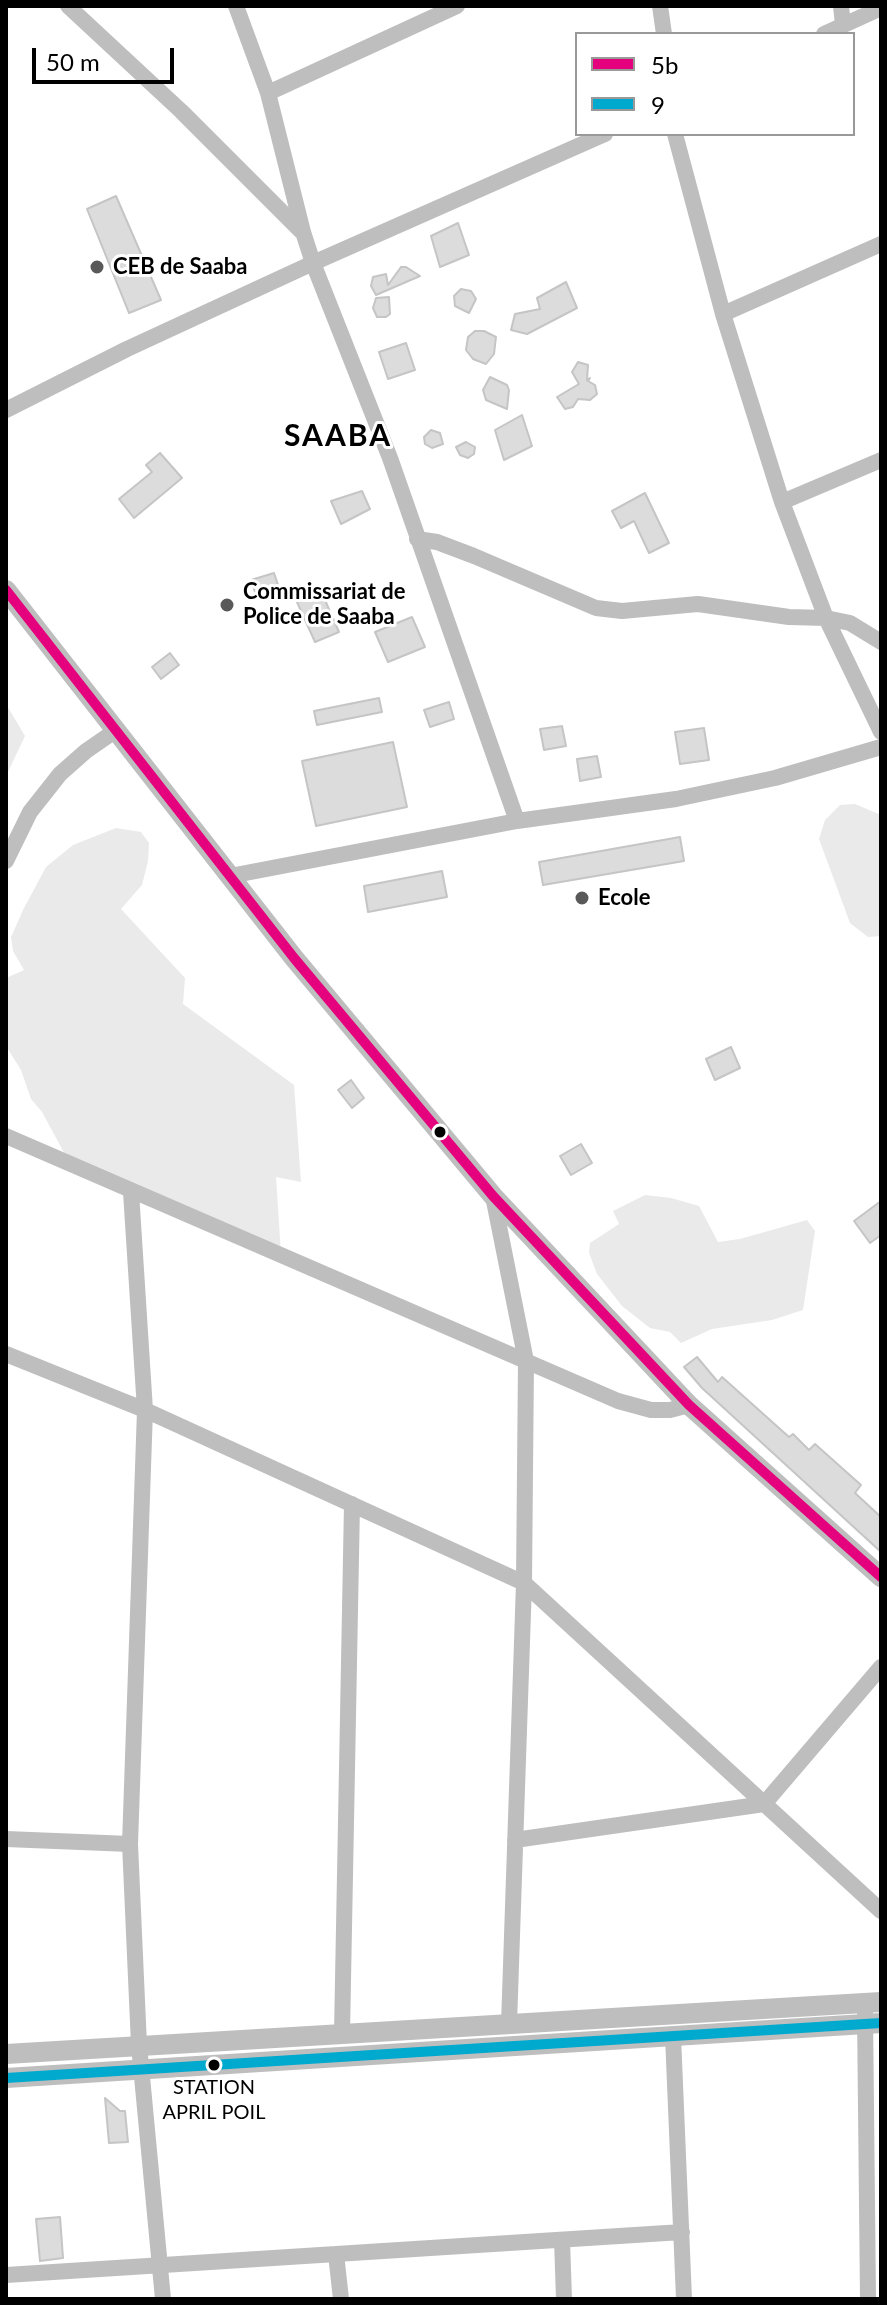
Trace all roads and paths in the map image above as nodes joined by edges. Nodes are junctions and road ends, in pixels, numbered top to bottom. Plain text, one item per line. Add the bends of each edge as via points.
1 (68, 6) edge
2 (236, 6) edge
3 (457, 6) edge
4 (660, 6) edge
5 (841, 6) edge
6 (881, 8) edge
7 (843, 25) junction
8 (664, 32) edge
9 (828, 32) edge
10 (268, 93) junction
11 (600, 136) edge
12 (676, 136) edge
13 (303, 232) junction
14 (881, 244) edge
15 (313, 263) junction
16 (723, 314) junction
17 (6, 410) edge
18 (881, 460) edge
19 (782, 502) junction
20 (417, 539) junction
21 (6, 590) edge
22 (826, 618) junction
23 (881, 642) edge
24 (115, 731) junction
25 (881, 732) edge
26 (881, 747) edge
27 (517, 821) junction
28 (6, 861) edge
29 (230, 876) junction
30 (6, 1136) edge
31 (131, 1192) junction
32 (493, 1196) junction
33 (6, 1354) edge
34 (526, 1361) junction
35 (689, 1405) junction
36 (145, 1410) junction
37 (352, 1504) junction
38 (881, 1577) edge
39 (524, 1583) junction
40 (881, 1667) edge
41 (764, 1804) junction
42 (6, 1839) edge
43 (515, 1840) junction
44 (130, 1844) junction
45 (881, 1911) edge
46 (873, 2002) edge
47 (873, 2023) edge
48 (509, 2024) junction
49 (342, 2033) junction
50 (673, 2036) junction
51 (139, 2045) junction
52 (6, 2054) edge
53 (141, 2069) junction
54 (6, 2078) edge
55 (873, 2198) edge
56 (682, 2232) junction
57 (562, 2240) junction
58 (336, 2254) junction
59 (160, 2264) junction
60 (6, 2275) edge
61 (163, 2299) edge
62 (341, 2299) edge
63 (564, 2299) edge
64 (684, 2299) edge
65 (868, 2299) edge

1 - 13 street
2 - 10 street
3 - 10 street
4 - 8 street
5 - 7 street
6 - 7 street
7 - 9 street
10 - 13 street
11 - 15 street
12 - 16 street
13 - 15 street
14 - 16 street
15 - 17 street
15 - 20 street
16 - 19 street
18 - 19 street
19 - 22 street
20 - 22 street via 437,542 607,610 698,604
20 - 27 street
21 - 24 street
22 - 23 street via 850,623
22 - 25 street
24 - 28 street via 60,774 30,812
24 - 29 street
26 - 27 street via 690,796
27 - 29 street
29 - 32 street
30 - 31 street
31 - 34 street
31 - 36 street
32 - 34 street
32 - 35 street
33 - 36 street
34 - 35 street via 651,1410
34 - 39 street
35 - 38 street
36 - 37 street
36 - 44 street
37 - 39 street
37 - 49 street
39 - 41 street
39 - 43 street
40 - 41 street
41 - 43 street
41 - 45 street
42 - 44 street
43 - 48 street
44 - 51 street
46 - 47 street
46 - 48 street
47 - 50 street
47 - 55 street
48 - 49 street
49 - 51 street
50 - 53 street
50 - 56 street
51 - 52 street
51 - 53 street
53 - 54 street
53 - 59 street
55 - 65 street
56 - 57 street
56 - 64 street
57 - 58 street
57 - 63 street
58 - 59 street
58 - 62 street
59 - 60 street
59 - 61 street

